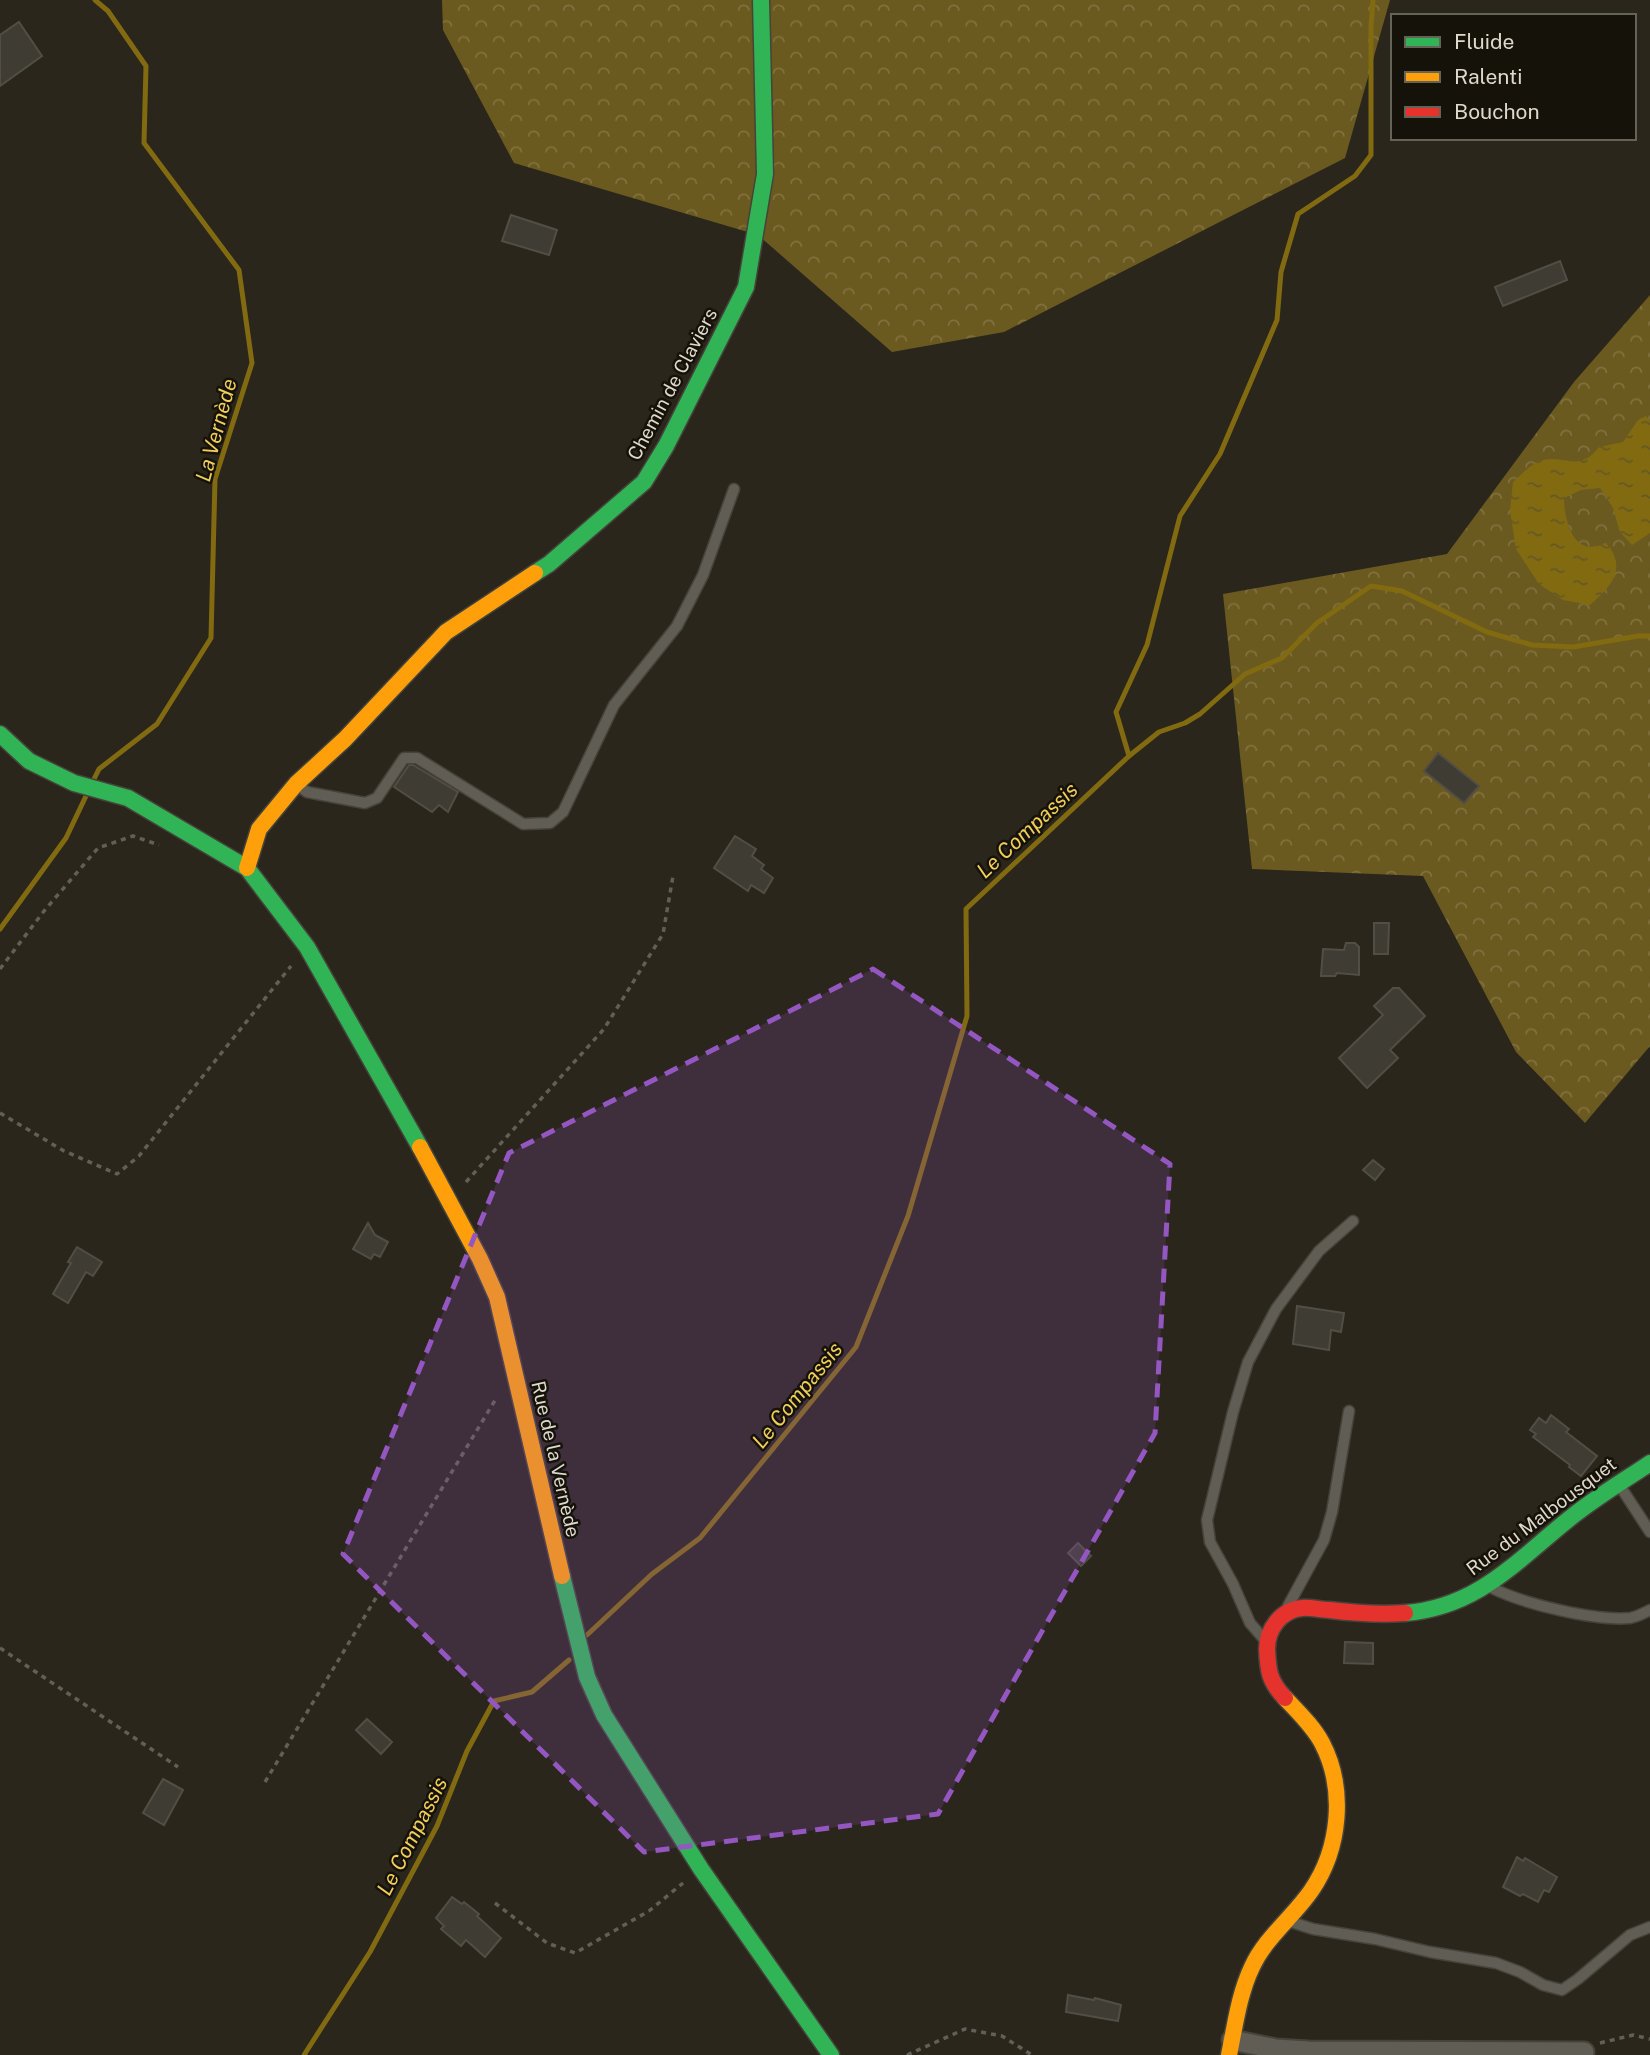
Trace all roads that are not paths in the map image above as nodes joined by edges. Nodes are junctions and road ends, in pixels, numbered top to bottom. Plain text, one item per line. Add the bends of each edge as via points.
1 (761, 0) edge
2 (734, 489) dead end
3 (0, 734) edge
4 (296, 784) junction
5 (247, 867) junction
6 (1353, 1221) dead end
7 (1349, 1411) dead end
8 (1650, 1463) edge
9 (1618, 1483) junction
10 (1650, 1532) edge
11 (1488, 1586) junction
12 (1650, 1610) edge
13 (1283, 1615) junction
14 (1267, 1642) junction
15 (1287, 1921) junction
16 (1650, 1927) edge
17 (1231, 2047) edge
18 (1574, 2053) edge
19 (831, 2055) edge

1 - 4 street, Chemin de Claviers via 765,174 746,287 666,446 644,482 549,564 446,632
2 - 4 lane via 703,575 677,626 614,705 563,812 550,823 523,824 417,758 404,758 377,798 365,803 307,792
3 - 5 street via 29,761 74,783 128,798
4 - 5 street, Chemin de Claviers via 260,829
5 - 19 street, Rue de la Vernède via 307,947 447,1195 497,1297 587,1676 604,1715 702,1869
6 - 14 lane via 1319,1251 1276,1309 1248,1362 1207,1520 1210,1542 1250,1623
7 - 13 lane via 1324,1540
8 - 9 street, Rue du Malbousquet
9 - 10 lane
9 - 11 street, Rue du Malbousquet
11 - 12 lane via 1510,1597 1590,1616 1632,1618
11 - 13 street, Rue du Malbousquet via 1421,1612 1384,1615 1301,1608
13 - 14 street via 1270,1630
14 - 15 street via 1268,1672 1323,1745 1337,1785 1336,1822 1326,1866
15 - 16 lane via 1496,1963 1562,1990 1630,1935
15 - 17 street via 1252,1966
17 - 18 street

